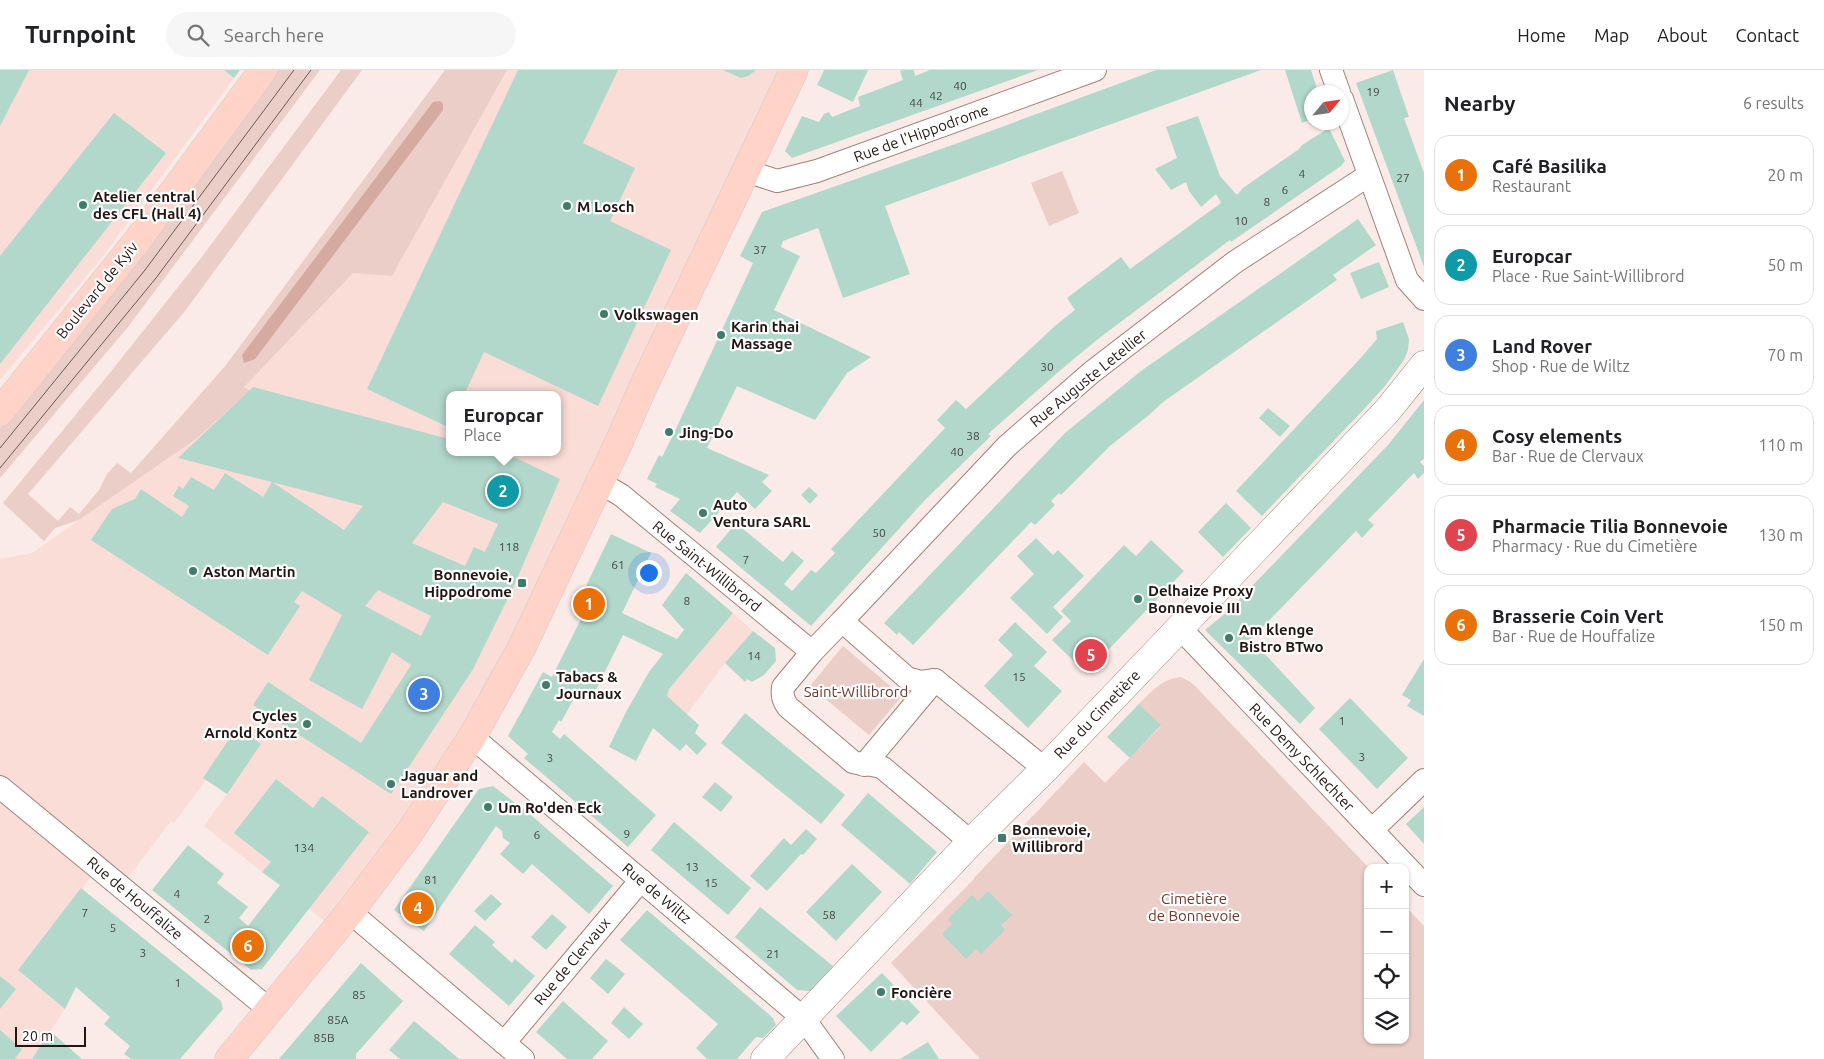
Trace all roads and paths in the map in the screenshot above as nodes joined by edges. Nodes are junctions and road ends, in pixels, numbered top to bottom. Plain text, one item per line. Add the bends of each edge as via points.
1 (263, 70) edge
2 (794, 70) edge
3 (1095, 70) edge
4 (1331, 70) edge
5 (1336, 85) edge
6 (1349, 119) edge
7 (746, 172) junction
8 (1369, 176) junction
9 (1424, 299) edge
10 (1424, 365) edge
11 (0, 412) edge
12 (600, 483) junction
13 (842, 621) junction
14 (1180, 628) junction
15 (812, 652) junction
16 (935, 680) junction
17 (472, 737) junction
18 (864, 765) junction
19 (1045, 769) junction
20 (1424, 780) edge
21 (2, 794) edge
22 (1372, 830) junction
23 (971, 842) junction
24 (641, 880) junction
25 (1424, 885) edge
26 (350, 912) junction
27 (270, 1010) junction
28 (804, 1019) junction
29 (504, 1042) junction
30 (229, 1059) edge
31 (523, 1059) edge
32 (765, 1059) edge
33 (832, 1059) edge

1 - 11 main road, Boulevard de Kyiv via 137,241
2 - 7 main road
3 - 7 street, Rue de l'Hippodrome via 817,171 777,181
4 - 5 street
6 - 8 street
7 - 12 main road
8 - 9 street via 1407,280
8 - 13 street, Rue Auguste Letellier via 1236,262 1092,372 1007,446
10 - 14 street, Rue du Cimetière via 1387,411
12 - 15 street, Rue Saint-Willibrord via 621,495
12 - 17 main road via 522,647
13 - 15 street
13 - 16 street via 907,678 921,682
14 - 19 street, Rue du Cimetière
14 - 22 street, Rue Demy Schlechter
15 - 18 street via 786,681 782,695 784,701 853,762
16 - 18 street
16 - 19 street
17 - 24 street, Rue de Wiltz
17 - 26 main road via 410,832
18 - 23 street via 883,768
19 - 23 street, Rue du Cimetière
20 - 22 street
21 - 27 street, Rue de Houffalize
22 - 25 street, Rue Demy Schlechter
23 - 28 street, Rue du Cimetière
24 - 28 street, Rue de Wiltz
24 - 29 street, Rue de Clervaux
26 - 27 main road
26 - 29 street
27 - 30 main road
28 - 32 street, Rue du Cimetière
28 - 33 street, Rue de Wiltz
29 - 31 street

